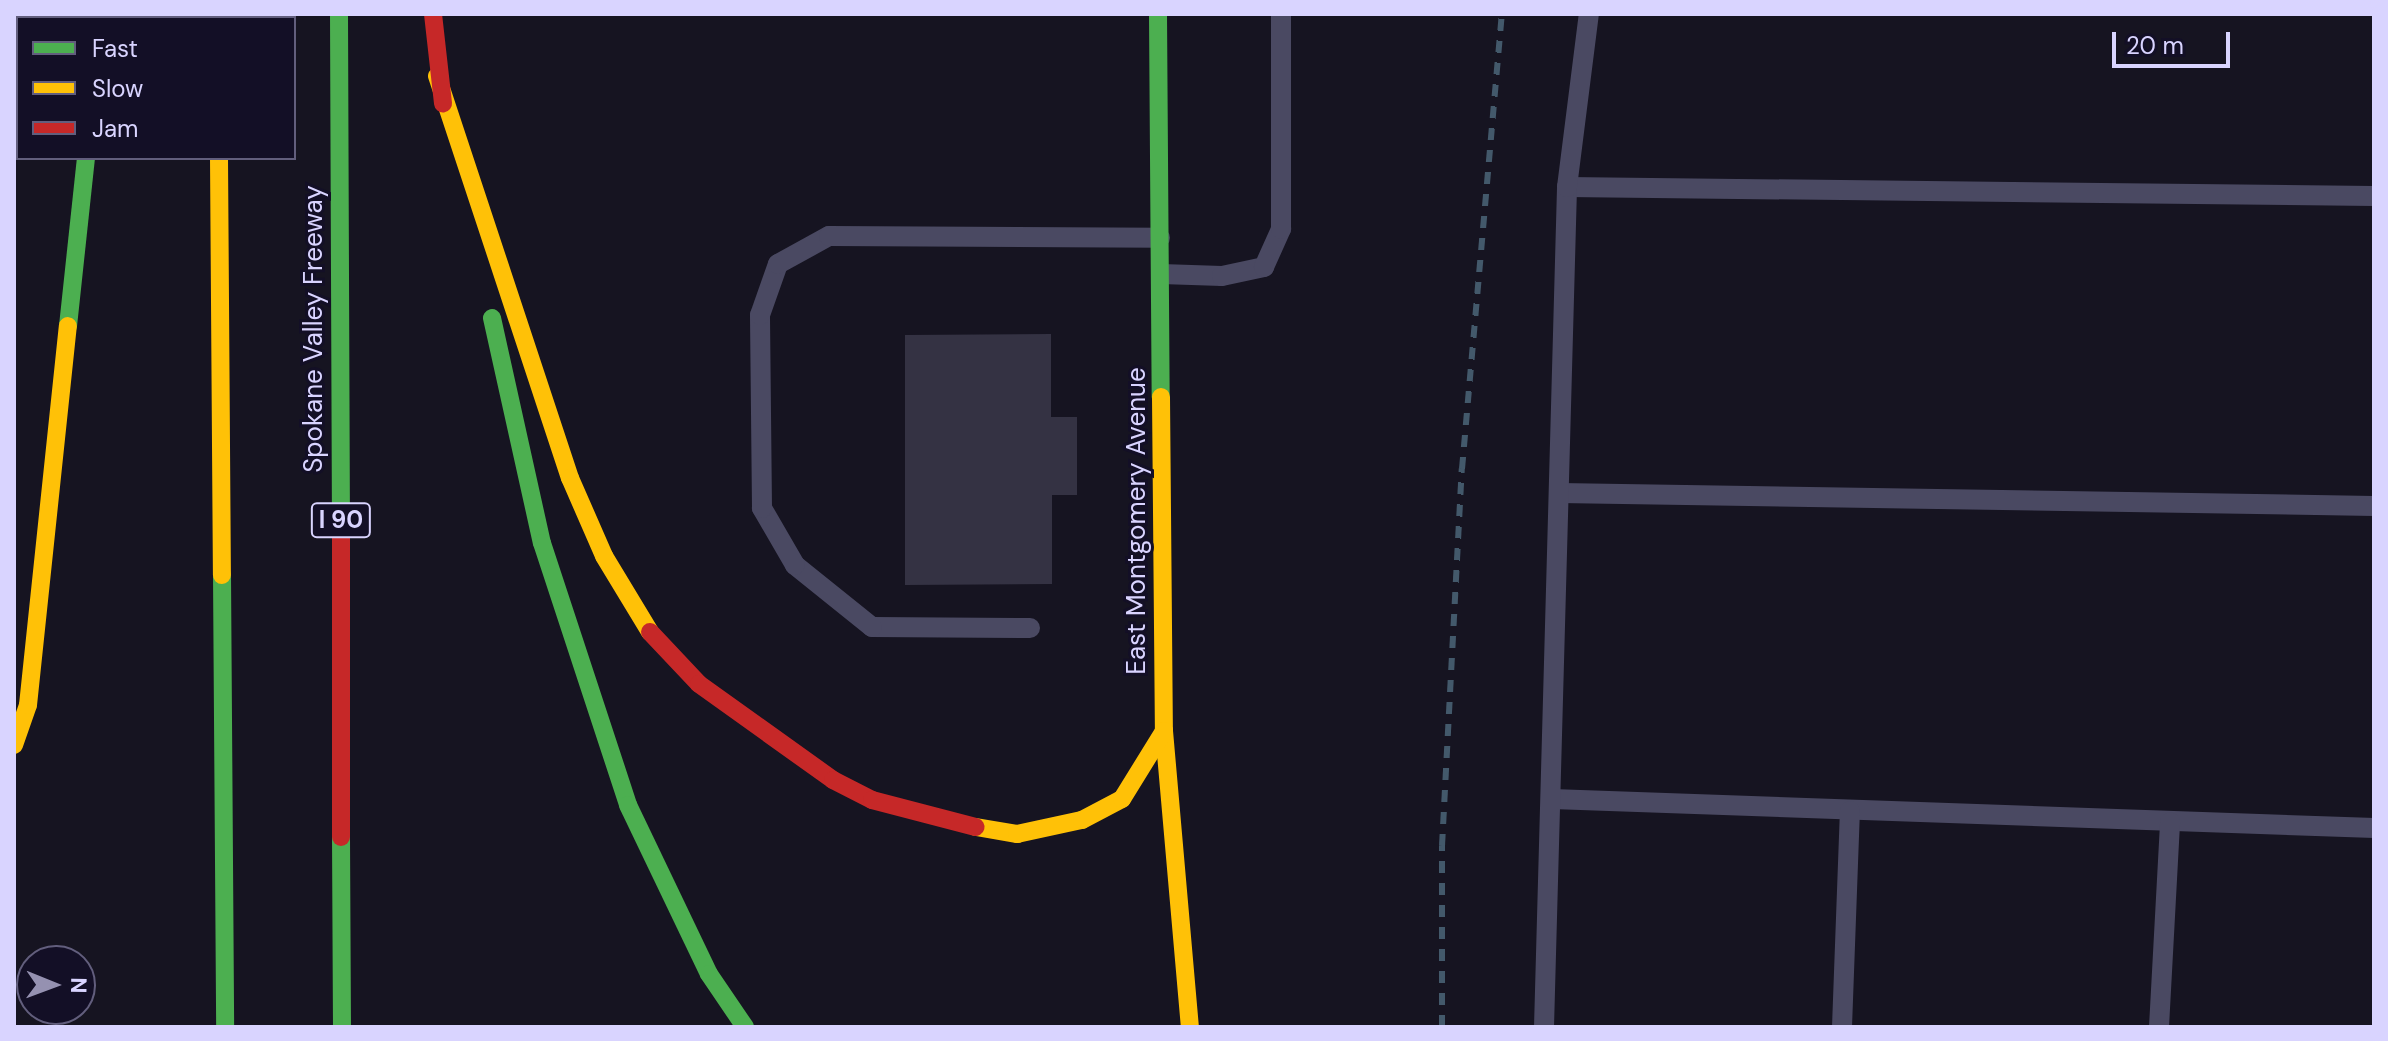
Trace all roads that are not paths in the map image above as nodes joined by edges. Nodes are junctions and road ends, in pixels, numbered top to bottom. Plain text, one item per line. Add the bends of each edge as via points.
1 (339, 14) edge
2 (433, 14) edge
3 (1158, 14) edge
4 (1281, 14) edge
5 (1589, 14) edge
6 (437, 76) junction
7 (86, 160) edge
8 (219, 160) edge
9 (1567, 187) junction
10 (2374, 196) edge
11 (1160, 238) junction
12 (1161, 274) junction
13 (1559, 493) junction
14 (2374, 506) edge
15 (1030, 628) dead end
16 (1164, 731) junction
17 (14, 745) edge
18 (1552, 799) junction
19 (1850, 811) junction
20 (2170, 822) junction
21 (2374, 828) edge
22 (225, 1027) edge
23 (342, 1027) edge
24 (745, 1027) edge
25 (1190, 1027) edge
26 (1544, 1027) edge
27 (1842, 1027) edge
28 (2159, 1027) edge

1 - 23 main road, Spokane Valley Freeway / I 90
2 - 6 main road
3 - 11 main road, East Montgomery Avenue
4 - 12 lane via 1281,229 1264,267 1222,276
5 - 9 lane
6 - 16 main road via 570,478 598,543 641,623 699,684 833,780 872,800 934,820 1017,834 1072,824 1122,799
6 - 24 main road via 542,543 628,805 709,974
7 - 17 main road via 28,705
8 - 22 main road
9 - 10 lane
9 - 13 lane
11 - 12 main road, East Montgomery Avenue
11 - 15 lane via 829,236 778,264 760,315 762,508 795,565 872,627
12 - 16 main road, East Montgomery Avenue
13 - 14 lane
13 - 18 lane
16 - 25 main road, East Montgomery Avenue
18 - 19 lane
18 - 26 lane
19 - 20 lane
19 - 27 lane
20 - 21 lane
20 - 28 lane

